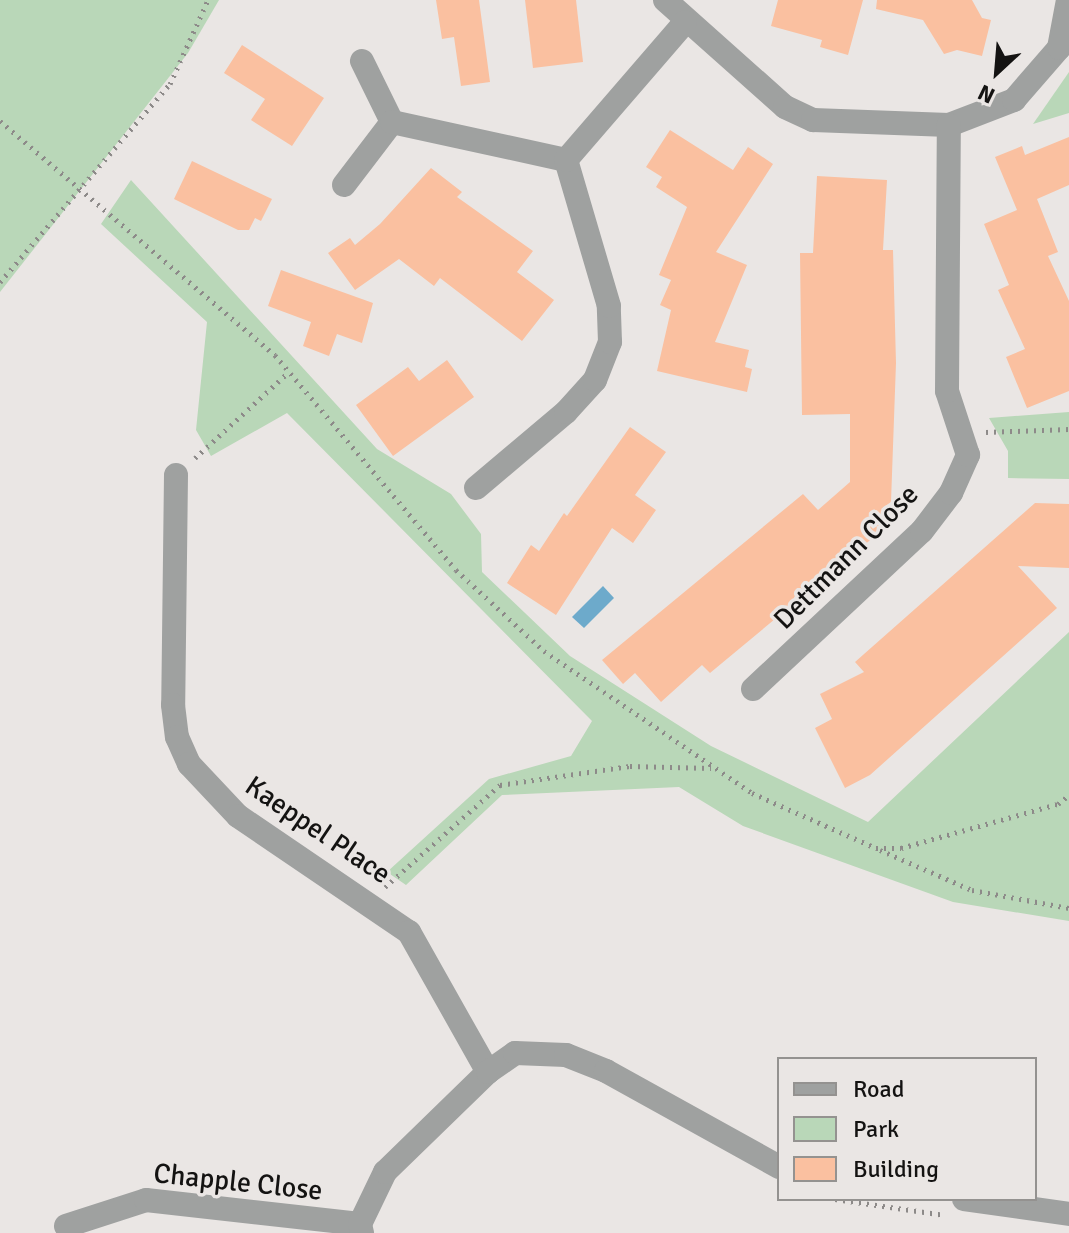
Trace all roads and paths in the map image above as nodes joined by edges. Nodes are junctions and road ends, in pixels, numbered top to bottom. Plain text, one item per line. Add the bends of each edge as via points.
1 (208, 0) edge
2 (665, 0) edge
3 (1068, 0) edge
4 (685, 22) junction
5 (362, 61) dead end
6 (0, 121) edge
7 (392, 122) junction
8 (949, 125) junction
9 (566, 160) junction
10 (344, 185) dead end
11 (79, 191) junction
12 (0, 282) edge
13 (289, 372) junction
14 (1069, 429) edge
15 (960, 433) junction
16 (176, 475) joint
17 (476, 488) dead end
18 (753, 689) dead end
19 (714, 768) junction
20 (1069, 795) edge
21 (876, 848) junction
22 (393, 879) dead end
23 (1069, 908) edge
24 (488, 1072) junction
25 (777, 1166) edge
26 (978, 1201) edge
27 (1069, 1214) edge
28 (66, 1226) dead end
29 (361, 1229) edge

1 - 11 path via 170,84
2 - 4 street
3 - 8 street via 1059,48 1014,100
4 - 8 street via 785,107 813,120
4 - 9 street
5 - 7 street
6 - 11 path
7 - 9 street
7 - 10 street
8 - 15 street, Dettmann Close via 947,391
9 - 17 street via 609,306 610,342 595,380 566,412
11 - 12 path
11 - 13 path
13 - 16 path
13 - 19 path via 456,570 544,651
14 - 15 path
15 - 18 street, Dettmann Close via 968,455 951,493 922,531
16 - 24 street, Kaeppel Place via 173,705 177,737 189,764 238,816 409,932
19 - 21 path via 752,793
19 - 22 path via 630,766 500,785
20 - 21 path via 1058,804 901,848
21 - 23 path via 972,890
24 - 25 street via 515,1053 566,1055 606,1071
24 - 29 street via 385,1172
26 - 27 street
28 - 29 street, Chapple Close via 146,1200

